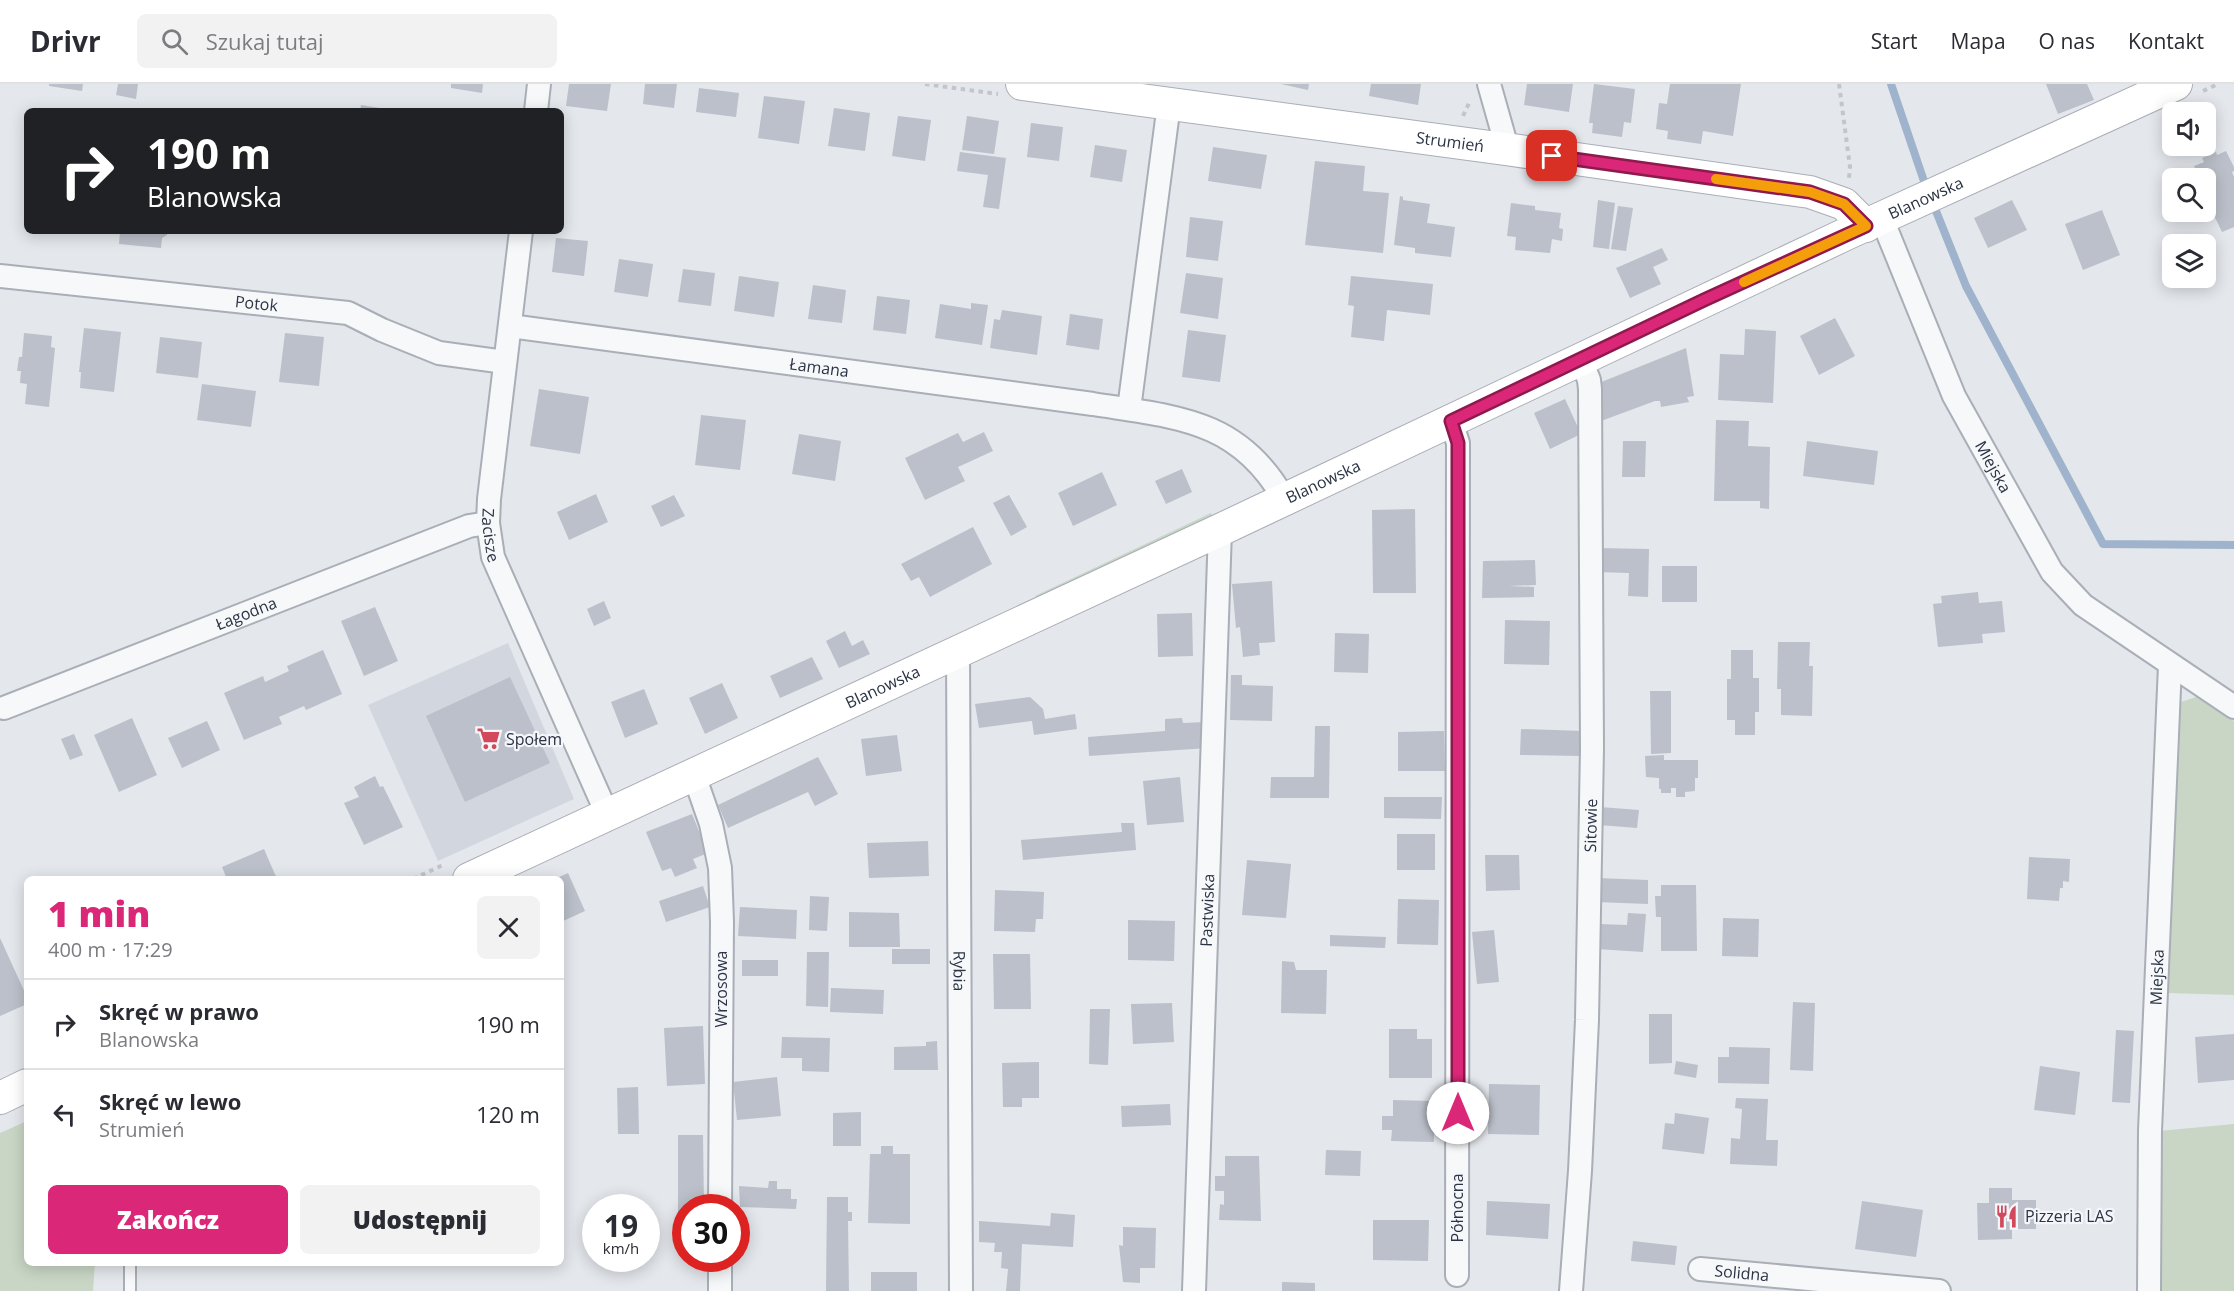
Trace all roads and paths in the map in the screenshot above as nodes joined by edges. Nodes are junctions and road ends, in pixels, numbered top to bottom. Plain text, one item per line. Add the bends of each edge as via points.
1 (539, 84) edge
2 (1022, 84) edge
3 (1839, 84) edge
4 (2176, 84) edge
5 (1482, 88) edge
6 (1169, 104) junction
7 (536, 108) edge
8 (1461, 120) dead end
9 (1505, 149) junction
10 (1844, 204) junction
11 (1874, 223) junction
12 (521, 234) edge
13 (0, 276) edge
14 (510, 326) junction
15 (1581, 360) junction
16 (505, 362) junction
17 (1129, 410) junction
18 (1451, 421) junction
19 (1284, 499) junction
20 (488, 523) junction
21 (1220, 530) junction
22 (958, 651) junction
23 (2170, 665) junction
24 (2234, 707) edge
25 (4, 708) dead end
26 (694, 775) junction
27 (608, 816) junction
28 (476, 876) edge
29 (24, 1086) edge
30 (0, 1098) edge
31 (720, 1194) edge
32 (130, 1266) edge
33 (1700, 1269) dead end
34 (720, 1272) edge
35 (1457, 1275) dead end
36 (1855, 1287) edge
37 (129, 1291) edge
38 (720, 1291) edge
39 (961, 1291) edge
40 (1194, 1291) edge
41 (1571, 1291) edge
42 (1939, 1291) edge
43 (2149, 1291) edge

1 - 7 street
2 - 6 street, Strumień
3 - 10 path via 1850,166
4 - 11 street, Blanowska
5 - 8 path
5 - 9 street via 1504,137
6 - 9 street, Strumień
6 - 17 street
9 - 10 street, Strumień via 1810,192
10 - 11 street, Strumień
11 - 15 street, Blanowska
11 - 23 street, Miejska via 1954,396 2052,572 2083,605
12 - 14 street, Zacisze
13 - 16 street, Potok via 348,313 439,353
14 - 16 street, Zacisze
14 - 17 street, Łamana
15 - 18 street, Blanowska
15 - 41 street, Sitowie via 1590,389 1592,748 1587,1020
16 - 20 street, Zacisze
17 - 19 street, Łamana via 1186,420 1223,434 1257,462
18 - 19 street, Blanowska
18 - 35 street, Północna via 1458,443
19 - 21 street, Blanowska
20 - 25 street, Łagodna via 469,526
20 - 27 street, Zacisze via 493,557
21 - 22 street, Blanowska
21 - 40 street, Pastwiska
22 - 26 street, Blanowska
22 - 39 street, Rybia
23 - 24 street, Miejska
23 - 43 street, Miejska via 2150,1131
26 - 27 street, Blanowska
26 - 31 street, Wrzosowa via 711,824 720,868
27 - 28 street, Blanowska
29 - 30 street
32 - 37 lane
33 - 36 street, Solidna
34 - 38 street
36 - 42 street, Solidna

